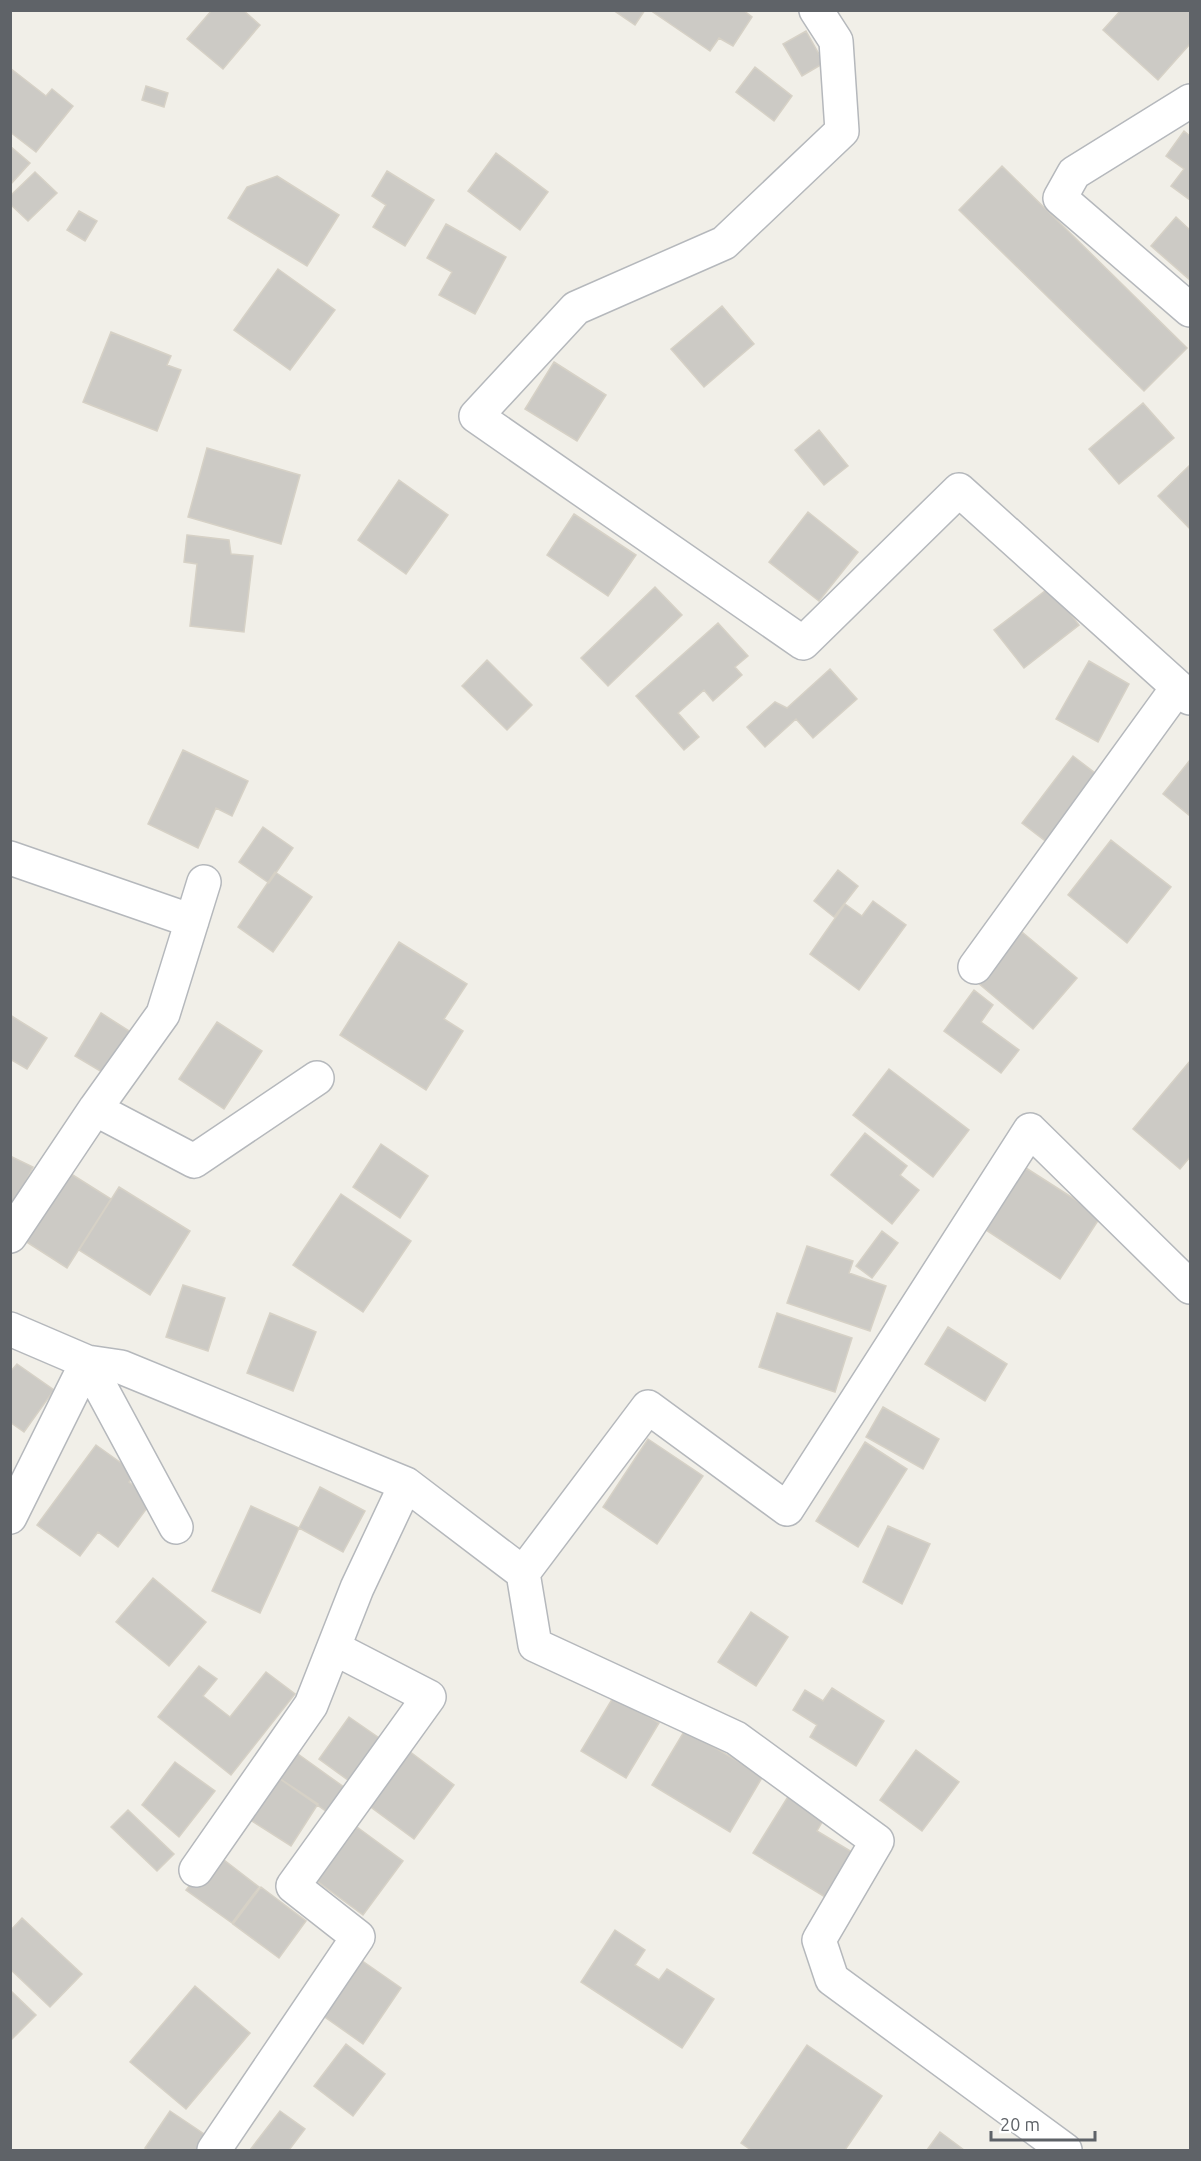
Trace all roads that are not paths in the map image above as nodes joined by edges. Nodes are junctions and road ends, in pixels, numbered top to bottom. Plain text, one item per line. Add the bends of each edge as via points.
1 (816, 10) edge
2 (1191, 101) edge
3 (1191, 310) edge
4 (1184, 693) edge
5 (10, 858) edge
6 (204, 882) dead end
7 (192, 921) junction
8 (975, 967) dead end
9 (317, 1078) dead end
10 (95, 1109) junction
11 (10, 1236) edge
12 (1191, 1287) edge
13 (10, 1329) edge
14 (87, 1362) junction
15 (406, 1484) junction
16 (10, 1517) edge
17 (176, 1527) dead end
18 (524, 1573) junction
19 (334, 1648) junction
20 (196, 1870) dead end
21 (214, 2151) edge
22 (1065, 2151) edge

1 - 4 street via 836,41 842,131 724,243 576,308 476,416 803,643 959,490
2 - 3 street via 1074,173 1060,198
4 - 8 street
5 - 7 street
6 - 7 street
7 - 10 street via 163,1014
9 - 10 street via 194,1161
10 - 11 street
12 - 18 street via 1030,1130 787,1509 648,1407
13 - 14 street
14 - 15 street via 121,1367
14 - 16 street
14 - 17 street
15 - 18 street
15 - 19 street via 357,1588
18 - 22 street via 535,1645 736,1738 877,1841 819,1940 832,1979
19 - 20 street via 311,1705
19 - 21 street via 429,1697 293,1886 358,1937

